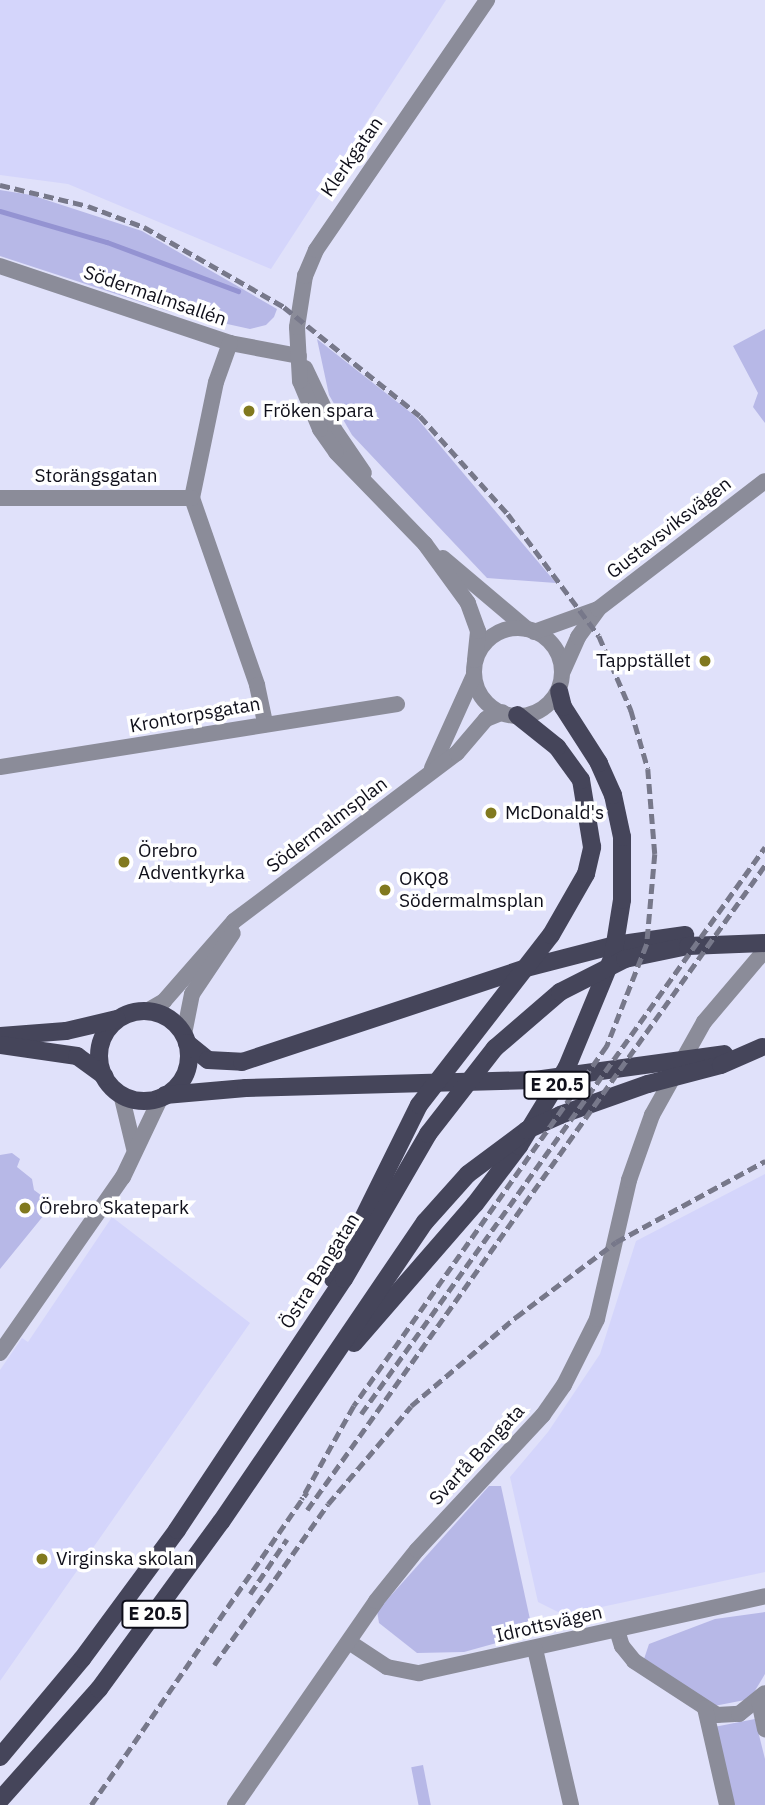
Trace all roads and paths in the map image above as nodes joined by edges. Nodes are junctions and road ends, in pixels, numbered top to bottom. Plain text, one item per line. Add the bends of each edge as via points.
1 (487, 0) edge
2 (0, 266) edge
3 (230, 343) junction
4 (299, 356) junction
5 (765, 481) edge
6 (0, 498) edge
7 (192, 498) junction
8 (425, 544) junction
9 (598, 609) junction
10 (531, 630) junction
11 (474, 667) junction
12 (563, 670) junction
13 (559, 691) junction
14 (397, 704) dead end
15 (510, 714) junction
16 (265, 724) junction
17 (0, 767) edge
18 (432, 768) junction
19 (765, 933) edge
20 (765, 943) edge
21 (765, 950) edge
22 (197, 972) junction
23 (147, 1011) junction
24 (120, 1018) junction
25 (0, 1036) edge
26 (186, 1038) junction
27 (0, 1045) edge
28 (763, 1046) edge
29 (105, 1076) junction
30 (121, 1094) junction
31 (163, 1096) junction
32 (134, 1148) junction
33 (317, 1314) junction
34 (0, 1353) edge
35 (292, 1414) junction
36 (765, 1596) edge
37 (617, 1630) junction
38 (349, 1642) junction
39 (535, 1649) junction
40 (762, 1697) edge
41 (705, 1708) junction
42 (765, 1729) edge
43 (0, 1757) edge
44 (0, 1800) edge
45 (235, 1805) edge
46 (570, 1805) edge
47 (727, 1805) edge

1 - 4 street, Klerkgatan via 316,250 299,301
2 - 3 street, Södermalmsallén
3 - 4 street, Södermalmsallén
3 - 7 street via 216,382
4 - 8 street via 300,381 320,429
5 - 9 street, Gustavsviksvägen
6 - 7 street, Storängsgatan
7 - 16 street via 257,685
8 - 10 street
8 - 11 street via 475,616
9 - 10 street, Gustavsviksvägen
9 - 12 street, Gustavsviksvägen
10 - 11 street, Södermalmsplan via 494,634
10 - 12 street via 553,645
11 - 15 street via 485,702
11 - 18 street, Södermalmsplan
12 - 13 street
13 - 15 street, Södermalmsplan via 542,710
13 - 35 main road, E 20.5 via 563,707 599,763 613,795 622,837 622,900 603,983 568,1067 507,1163
14 - 16 street, Krontorpsgatan
15 - 18 street, Södermalmsplan via 486,719 457,753
15 - 33 main road, E 20.5 via 557,747 581,780 589,806 592,848 586,874 551,935 419,1105
16 - 17 street, Krontorpsgatan
18 - 22 street, Södermalmsplan via 246,914
19 - 26 main road via 685,935 615,945 242,1062 208,1060
20 - 33 main road, Östra Bangatan / E 20.5 via 688,946 625,959 551,998 482,1061 428,1134 344,1279
21 - 38 street, Svartå Bangata via 704,1023 664,1090 629,1180 597,1319 564,1385 543,1415 417,1550
22 - 23 street, Södermalmsplan
22 - 26 street, Södermalmsplan via 185,1014
23 - 24 main road
23 - 26 main road via 172,1020
24 - 25 main road via 66,1031
24 - 29 main road via 100,1047
26 - 31 main road via 184,1076
27 - 29 main road via 77,1056
28 - 31 main road via 535,1080 246,1088
28 - 35 main road, E 20.5 via 721,1065 559,1115 498,1150 468,1174 425,1222
29 - 30 main road
30 - 31 main road via 141,1100
30 - 32 street
31 - 32 street
32 - 34 street via 123,1177
33 - 43 main road, Östra Bangatan / E 20.5 via 177,1530 82,1659
35 - 44 main road, E 20.5 via 221,1522 99,1689
36 - 37 street, Idrottsvägen
37 - 39 street, Idrottsvägen
37 - 41 street via 634,1661
38 - 39 street, Idrottsvägen via 387,1667 418,1673
38 - 45 street, Svartå Bangata
39 - 46 street
40 - 41 street via 729,1717
40 - 42 street
41 - 47 street

